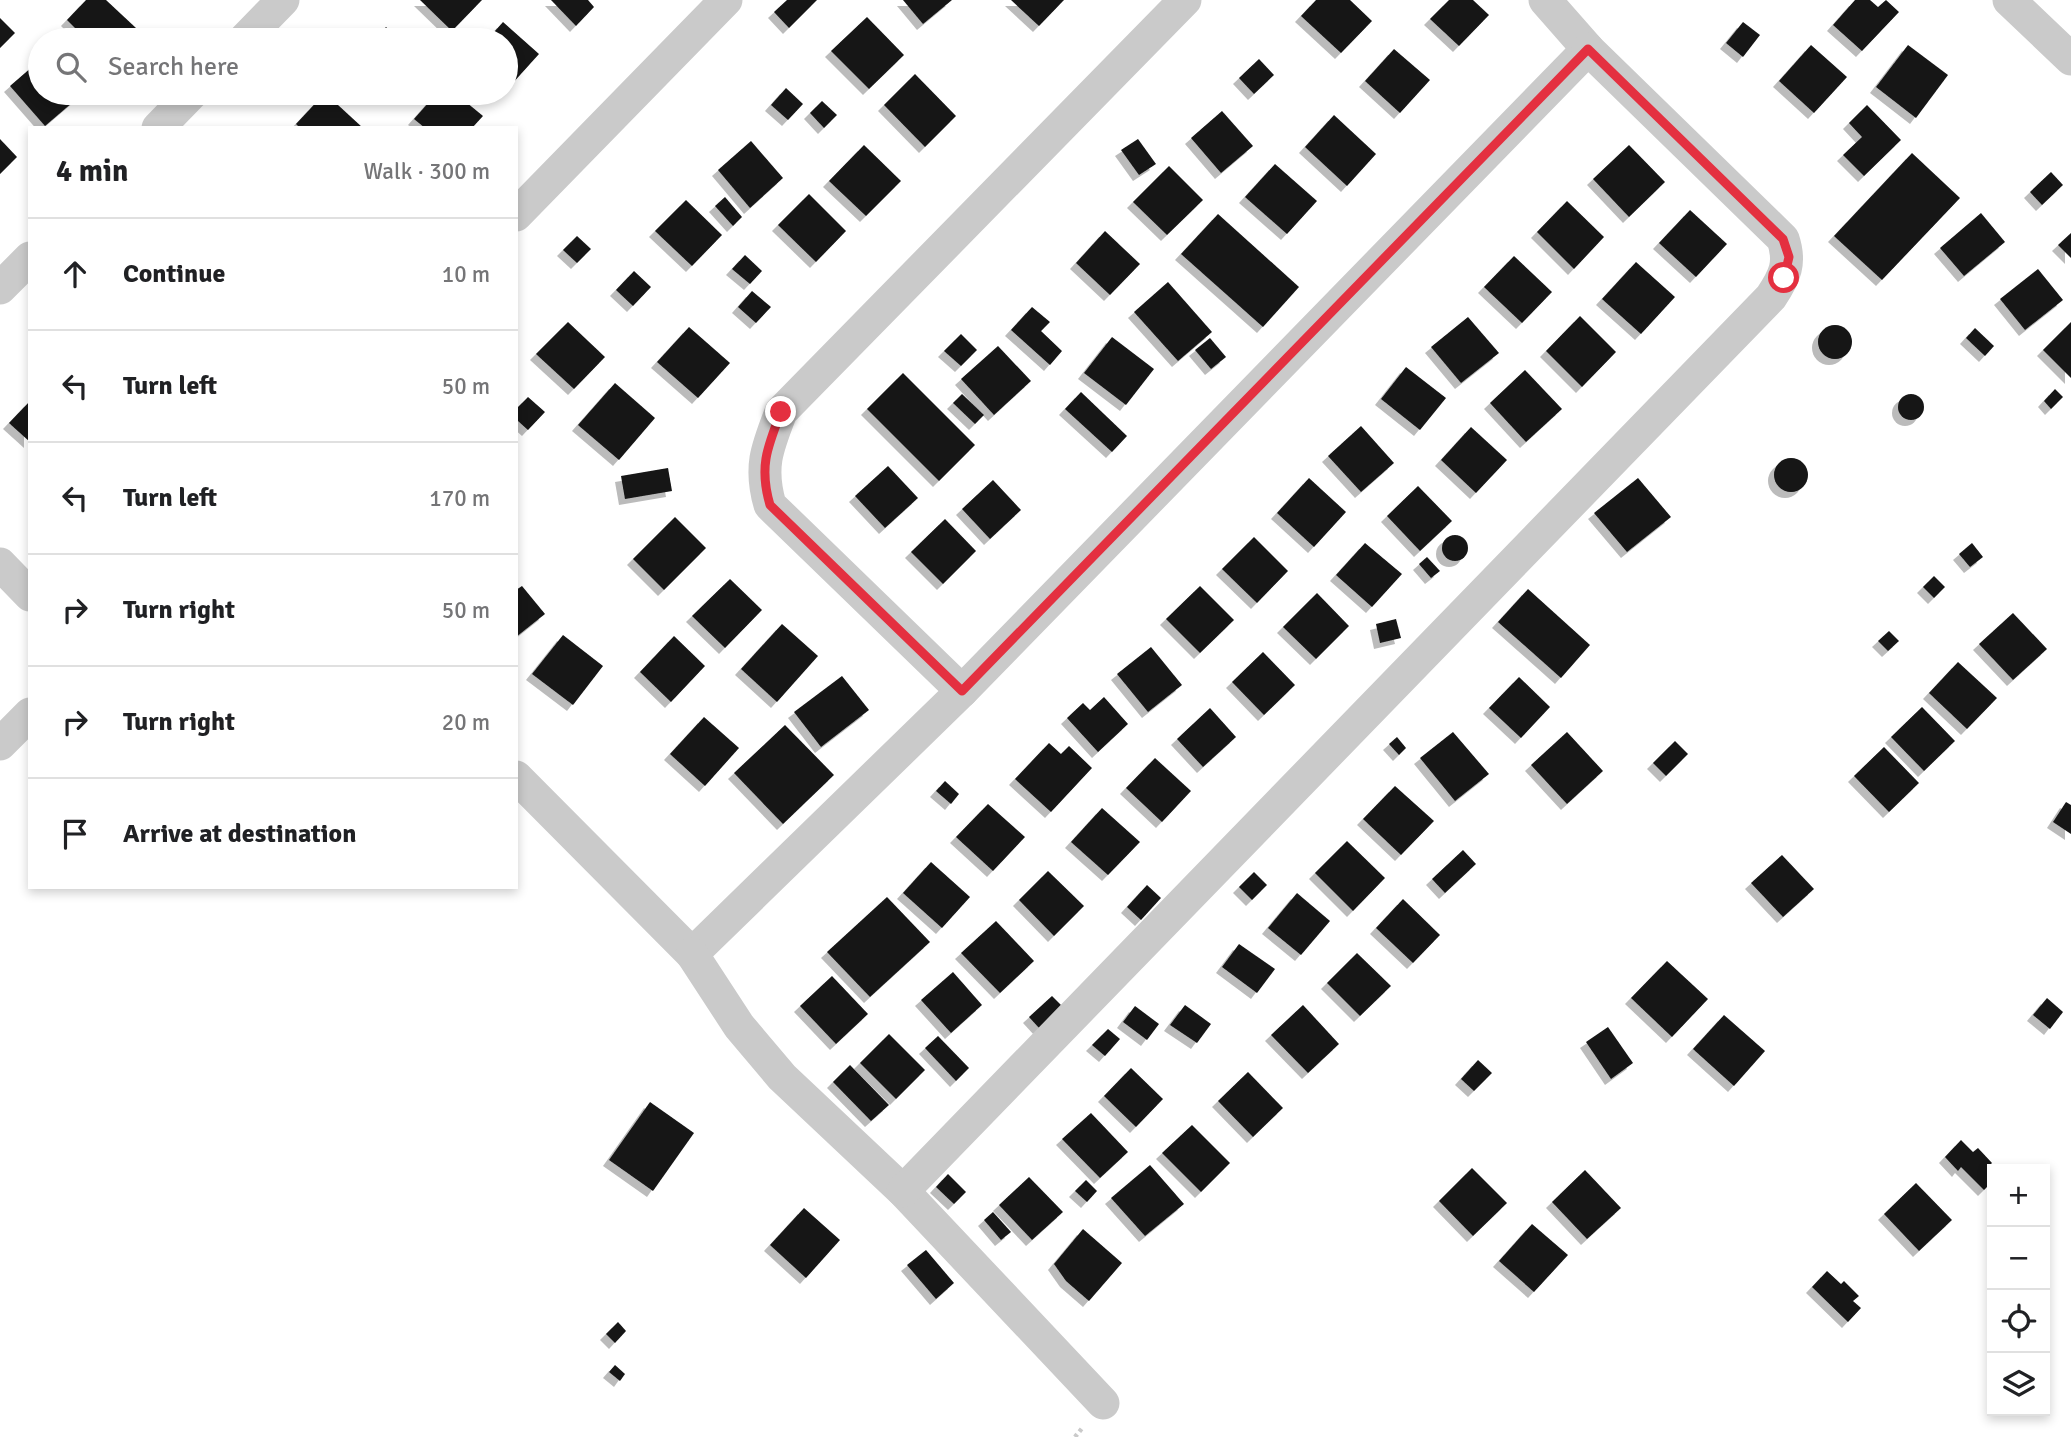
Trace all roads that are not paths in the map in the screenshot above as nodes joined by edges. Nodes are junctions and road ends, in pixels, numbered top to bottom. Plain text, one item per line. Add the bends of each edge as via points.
1 (283, 0) edge
2 (726, 0) edge
3 (1185, 0) edge
4 (1545, 0) edge
5 (2009, 0) edge
6 (256, 28) edge
7 (1588, 49) junction
8 (2071, 60) edge
9 (180, 105) edge
10 (160, 126) edge
11 (518, 213) edge
12 (28, 260) edge
13 (0, 288) edge
14 (0, 564) edge
15 (28, 593) edge
16 (962, 691) junction
17 (28, 716) edge
18 (0, 744) edge
19 (518, 779) edge
20 (692, 954) junction
21 (903, 1191) junction
22 (1103, 1403) dead end

1 - 6 street
2 - 11 street
3 - 16 street via 781,412 766,449 763,481 770,505
4 - 7 street
5 - 8 street
7 - 16 street
7 - 21 street via 1783,239 1789,257 1784,278 1771,297
9 - 10 street
12 - 13 street
14 - 15 street
16 - 20 street
17 - 18 street
19 - 20 street
20 - 21 street via 739,1026 782,1077
21 - 22 street

